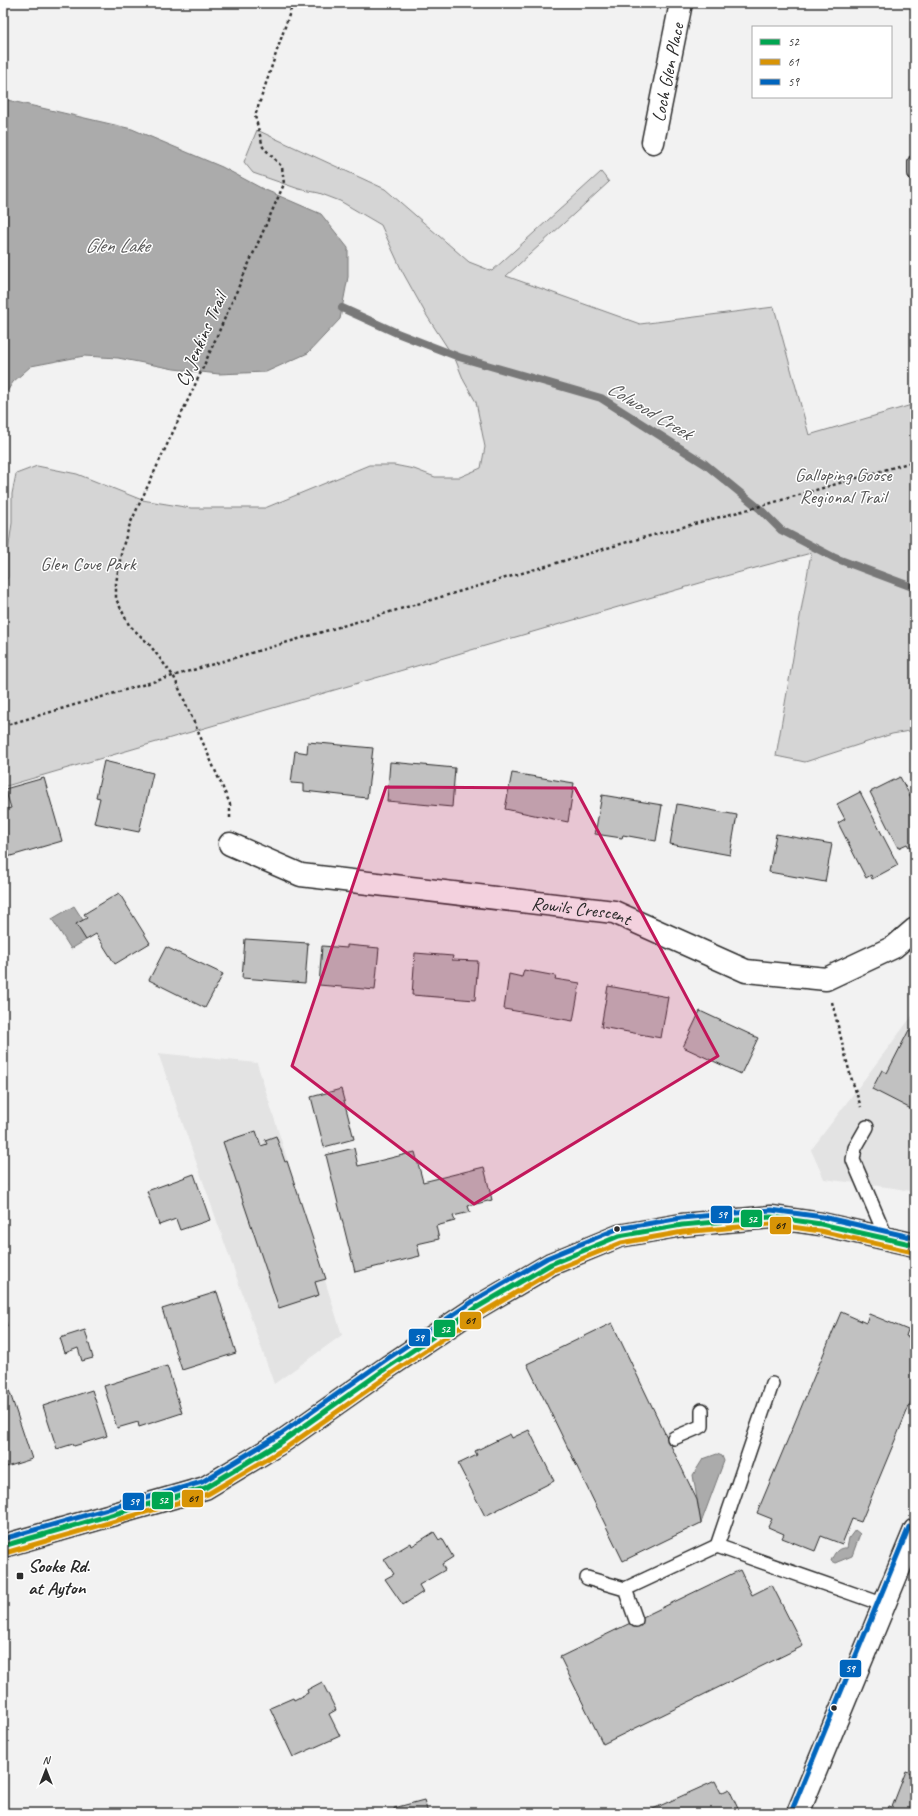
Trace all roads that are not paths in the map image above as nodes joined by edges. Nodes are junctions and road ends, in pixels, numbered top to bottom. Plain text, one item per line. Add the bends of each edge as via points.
1 (681, 3) edge
2 (653, 142) dead end
3 (915, 162) edge
4 (915, 174) edge
5 (230, 844) road end
6 (915, 929) edge
7 (867, 1127) road end
8 (887, 1238) junction
9 (915, 1245) edge
10 (772, 1384) dead end
11 (702, 1410) dead end
12 (674, 1438) dead end
13 (915, 1530) edge
14 (3, 1546) edge
15 (717, 1546) junction
16 (587, 1578) dead end
17 (625, 1589) junction
18 (885, 1605) junction
19 (636, 1620) dead end
20 (798, 1813) edge

1 - 2 street, Loch Glen Place
3 - 4 lane
5 - 6 street, Rowils Crescent via 301,875 614,912 746,971 826,980 894,947
7 - 8 lane via 853,1160
8 - 9 street
8 - 14 street via 821,1224 771,1217 682,1225 618,1236 551,1264 476,1308 283,1441 205,1488
10 - 15 lane
11 - 12 lane via 702,1426
13 - 18 street
15 - 17 lane
15 - 18 lane
16 - 17 lane
17 - 19 lane
18 - 20 street

